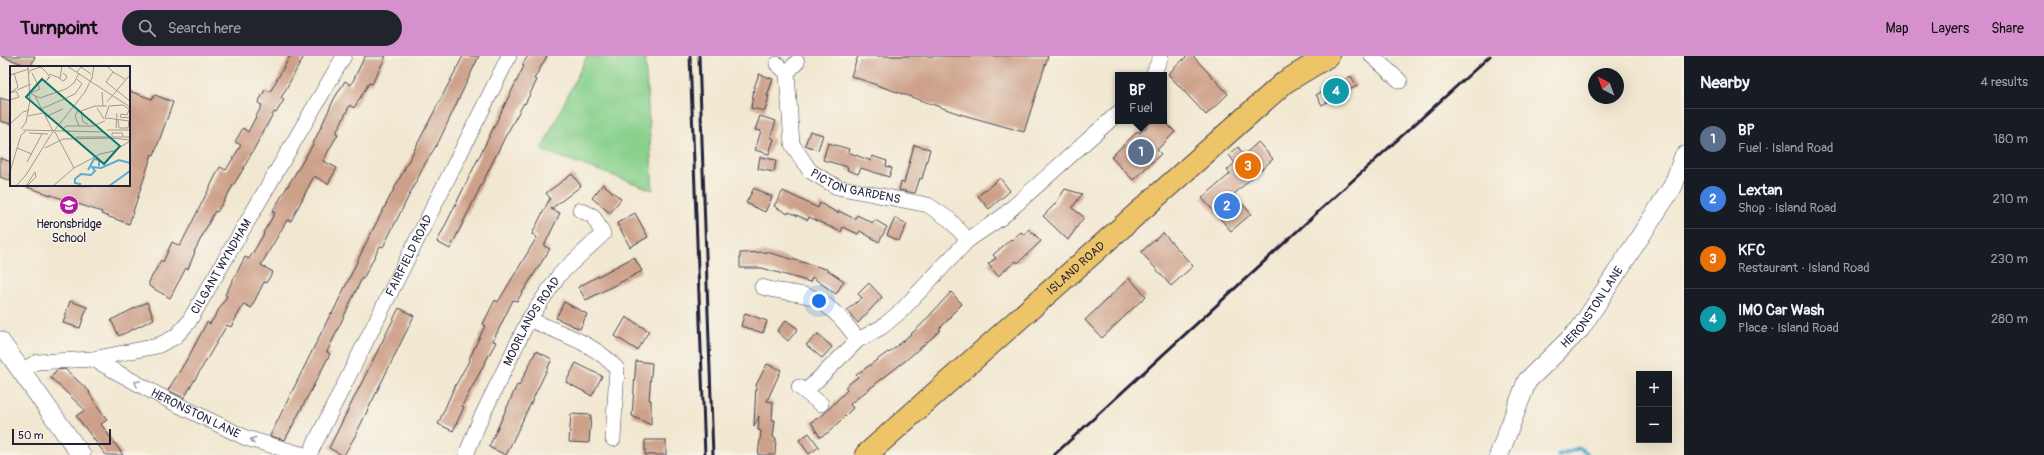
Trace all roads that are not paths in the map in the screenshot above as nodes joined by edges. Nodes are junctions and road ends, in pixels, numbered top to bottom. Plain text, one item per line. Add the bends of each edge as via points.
1 (344, 56) edge
2 (509, 56) edge
3 (1161, 56) edge
4 (1302, 56) edge
5 (1328, 56) edge
6 (1375, 57) edge
7 (787, 66) dead end
8 (1154, 72) edge
9 (1400, 81) dead end
10 (1285, 82) junction
11 (1115, 116) edge
12 (1684, 156) edge
13 (580, 210) dead end
14 (968, 240) junction
15 (762, 287) dead end
16 (529, 319) junction
17 (858, 340) junction
18 (0, 341) edge
19 (93, 359) junction
20 (22, 370) junction
21 (821, 404) dead end
22 (613, 439) dead end
23 (81, 455) edge
24 (304, 455) edge
25 (309, 455) edge
26 (466, 455) edge
27 (866, 455) edge
28 (1499, 455) edge

1 - 19 street, CILGANT WYNDHAM via 188,323 175,338 157,346
2 - 25 street, FAIRFIELD ROAD
3 - 8 street
4 - 10 main road
5 - 10 main road
6 - 9 street
7 - 14 street, PICTON GARDENS via 792,144 810,170 837,187 928,205 950,220
10 - 27 main road, ISLAND ROAD
11 - 14 street via 1002,217
12 - 28 street, HERONSTON LANE via 1673,186 1580,329 1527,381
13 - 16 street, MOORLANDS ROAD via 593,216 603,234 560,274
14 - 17 street via 901,311 882,327
15 - 17 street via 775,298 809,296 832,310
16 - 22 street via 590,347 608,358 617,369
16 - 26 street, MOORLANDS ROAD via 480,420
17 - 21 street via 802,389
18 - 20 street
19 - 20 street, CILGANT WYNDHAM via 37,362
24 -> 19 street, HERONSTON LANE via 246,438 162,397
20 - 23 street

